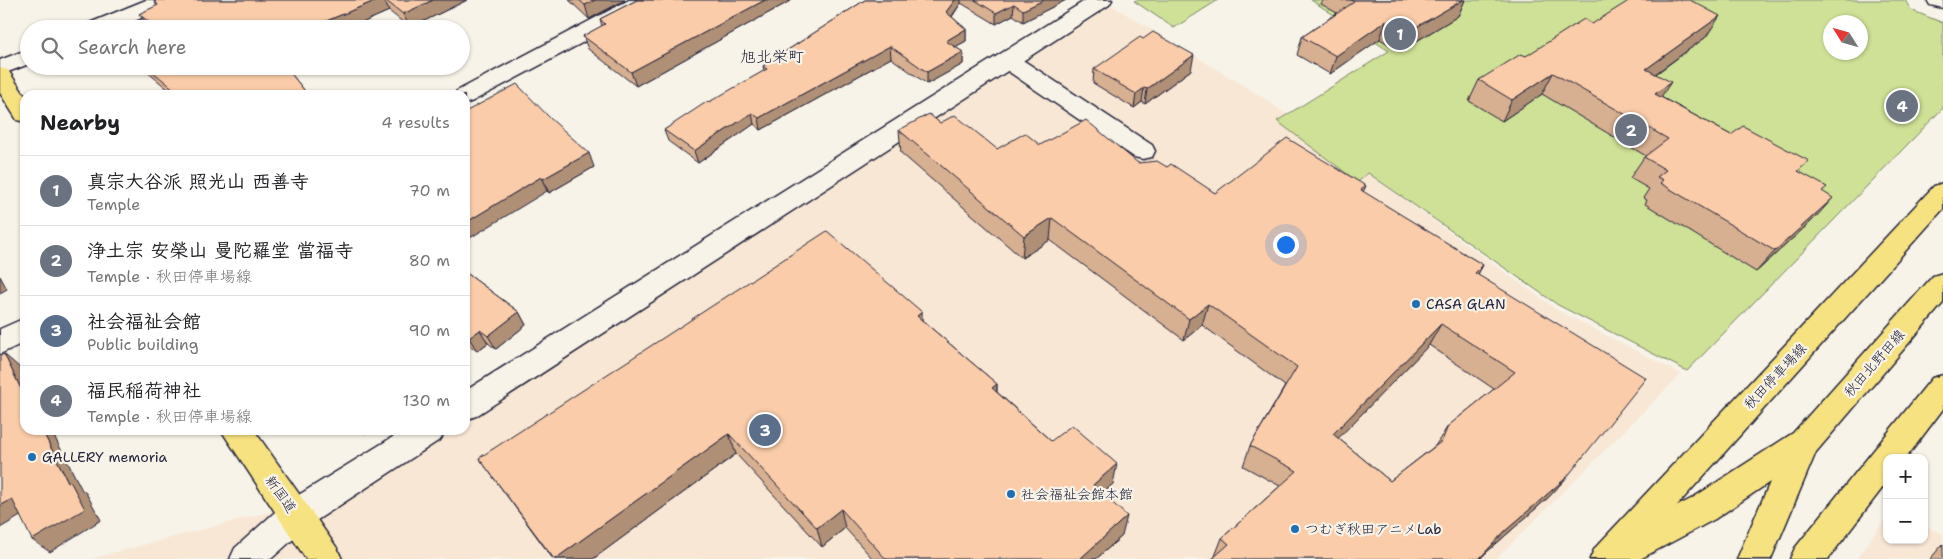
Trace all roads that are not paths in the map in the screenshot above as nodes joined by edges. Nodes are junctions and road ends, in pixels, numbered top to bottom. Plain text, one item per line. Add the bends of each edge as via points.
1 (164, 0) edge
2 (646, 0) edge
3 (1101, 0) edge
4 (1938, 0) edge
5 (1943, 2) edge
6 (116, 20) edge
7 (20, 60) edge
8 (1008, 60) junction
9 (0, 68) edge
10 (0, 75) edge
11 (470, 93) edge
12 (20, 106) edge
13 (1143, 151) dead end
14 (1943, 192) edge
15 (1943, 284) edge
16 (20, 332) edge
17 (0, 342) edge
18 (1943, 387) edge
19 (470, 404) edge
20 (240, 435) edge
21 (422, 435) edge
22 (1804, 443) junction
23 (1890, 454) edge
24 (1883, 463) edge
25 (296, 515) junction
26 (247, 559) edge
27 (325, 559) edge
28 (1607, 559) edge
29 (1754, 559) edge
30 (1807, 559) edge

1 - 6 street
2 - 11 street
3 - 8 street
4 - 5 street
7 - 9 street
8 - 13 street
8 - 19 street
10 - 12 main road
14 - 28 main road, 秋田停車場線
15 - 22 main road, 秋田北野田線
16 - 17 street
18 - 23 main road
20 - 25 main road, 新国道
21 - 25 street
22 - 28 main road via 1703,509
22 - 29 main road
24 - 30 main road
25 - 26 street
25 - 27 main road, 新国道

